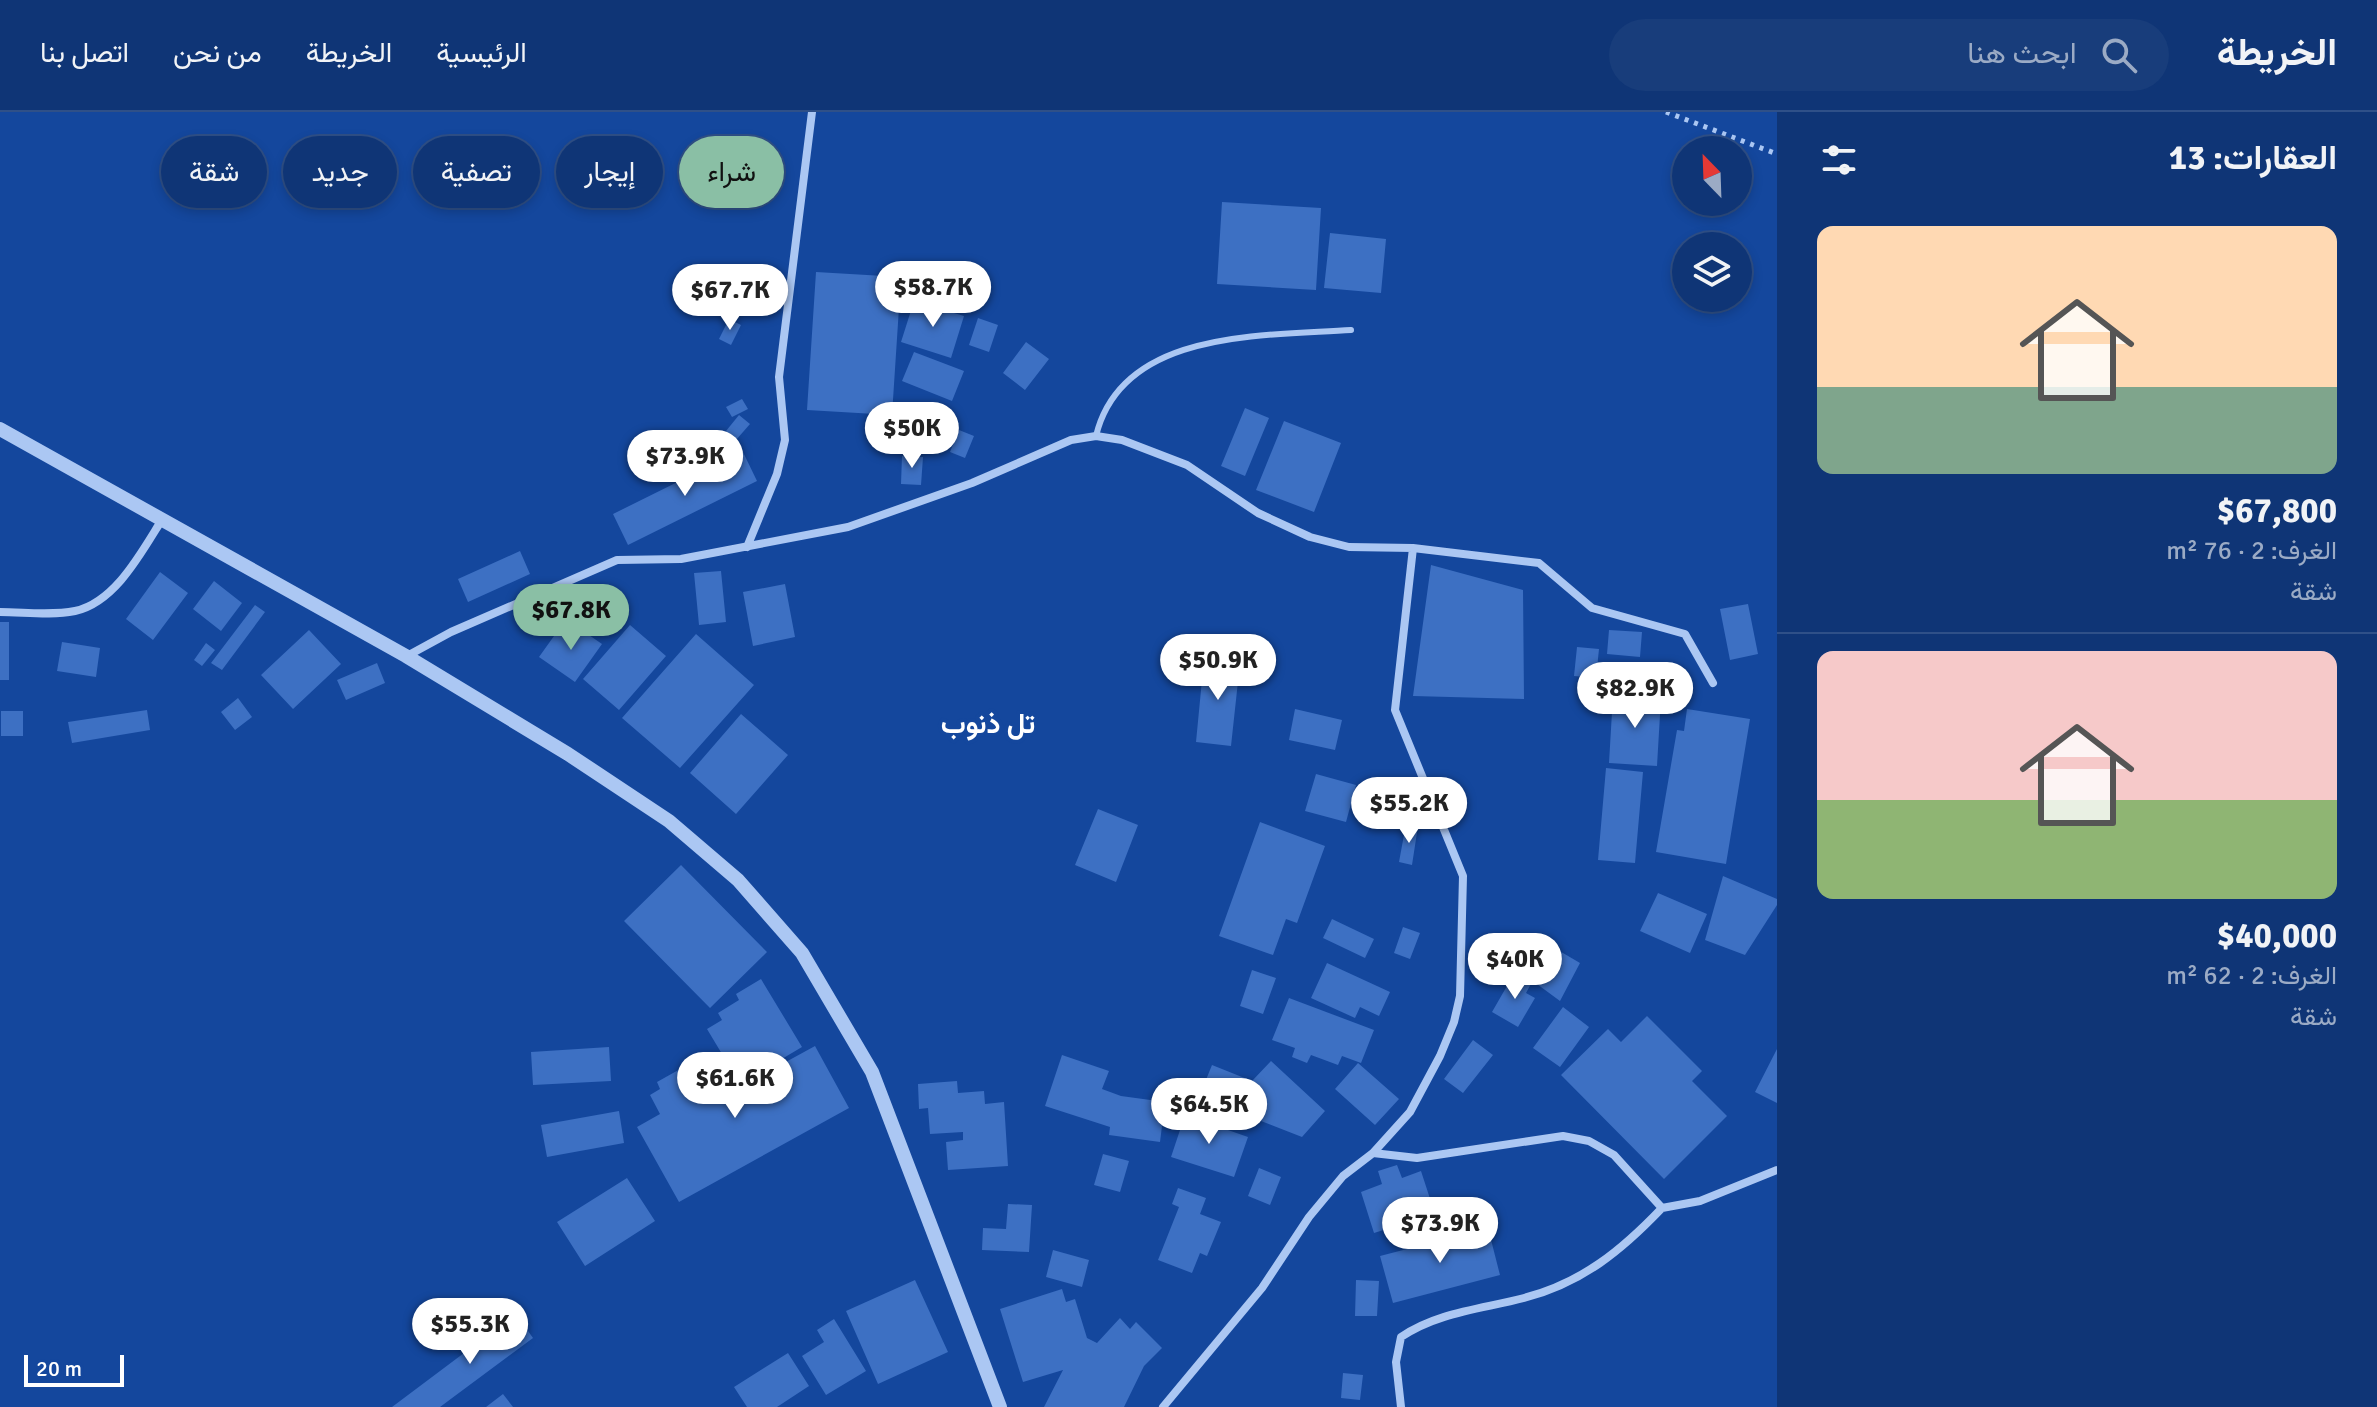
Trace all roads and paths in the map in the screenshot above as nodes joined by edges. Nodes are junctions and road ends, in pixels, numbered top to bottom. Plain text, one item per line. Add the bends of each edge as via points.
1 (812, 112) edge
2 (1666, 112) edge
3 (1777, 154) edge
4 (1351, 330) dead end
5 (0, 429) edge
6 (1096, 436) junction
7 (164, 517) junction
8 (747, 547) junction
9 (1413, 548) junction
10 (0, 612) edge
11 (406, 656) junction
12 (1713, 683) dead end
13 (1373, 1153) junction
14 (1777, 1170) edge
15 (1662, 1208) junction
16 (1000, 1407) edge
17 (1163, 1407) edge
18 (1401, 1407) edge

1 - 8 street via 779,377 785,440
2 - 3 path
4 - 6 lane via 1211,342 1180,350 1138,374 1114,396
5 - 7 street
6 - 8 street via 1071,440 908,508 848,527
6 - 9 street via 1122,440 1187,465 1258,513 1310,537 1349,547
7 - 10 street via 129,570 96,603 58,613
7 - 11 street
8 - 11 street via 681,559 617,560
9 - 12 street via 1539,563 1592,608 1685,634
9 - 13 street via 1395,710 1463,876 1460,996 1440,1056 1410,1112
11 - 16 street via 669,821 738,880 802,953 872,1072
13 - 15 street via 1417,1158 1563,1136 1589,1141 1614,1155
13 - 17 street via 1343,1176 1309,1217 1262,1288
14 - 15 street via 1700,1201
15 - 18 street via 1615,1255 1574,1281 1422,1323 1401,1337 1396,1362

